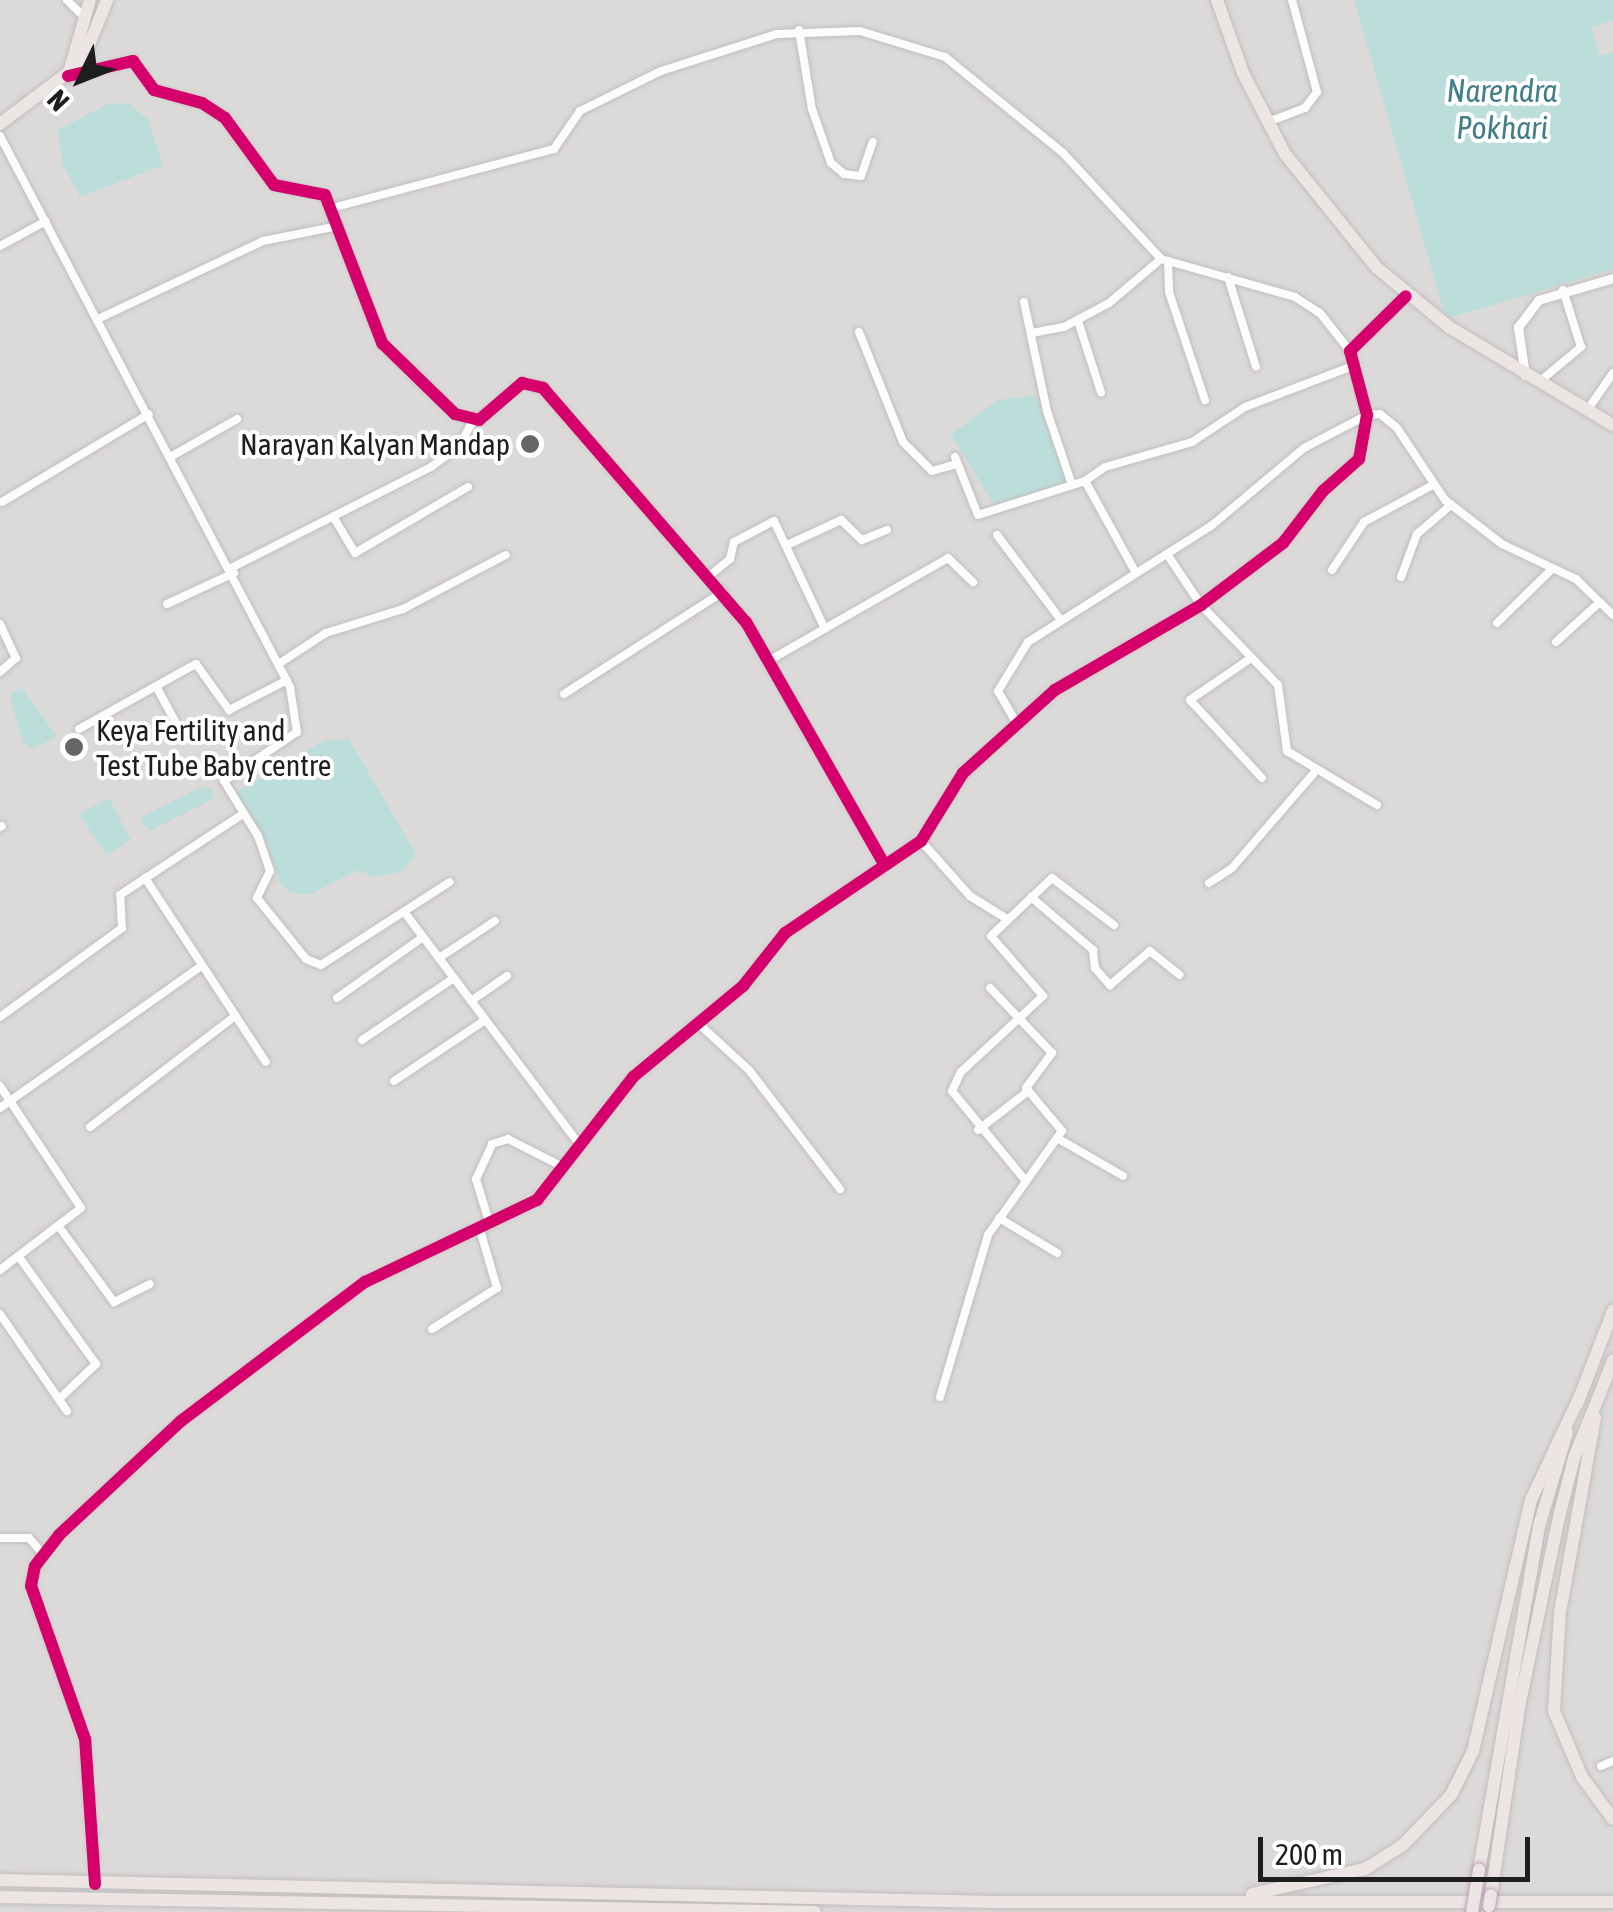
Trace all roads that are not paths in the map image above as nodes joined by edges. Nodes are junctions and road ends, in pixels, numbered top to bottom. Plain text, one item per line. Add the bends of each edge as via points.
1 (67, 0) edge
2 (90, 0) edge
3 (107, 0) edge
4 (1217, 0) edge
5 (1292, 0) edge
6 (82, 15) junction
7 (799, 30) junction
8 (68, 76) junction
9 (2, 118) edge
10 (1268, 122) junction
11 (0, 136) edge
12 (873, 142) dead end
13 (332, 208) junction
14 (46, 222) junction
15 (338, 226) junction
16 (0, 246) edge
17 (1164, 260) junction
18 (1228, 278) junction
19 (1613, 278) edge
20 (1564, 290) junction
21 (1406, 296) junction
22 (1024, 302) dead end
23 (98, 319) junction
24 (1078, 321) junction
25 (859, 332) dead end
26 (1032, 334) junction
27 (1352, 349) junction
28 (1353, 366) junction
29 (1256, 367) dead end
30 (1613, 372) edge
31 (1525, 375) junction
32 (1539, 382) junction
33 (1101, 392) dead end
34 (1205, 400) dead end
35 (1588, 409) junction
36 (149, 414) junction
37 (1366, 415) junction
38 (237, 419) dead end
39 (473, 421) junction
40 (1613, 425) edge
41 (172, 456) junction
42 (1085, 481) junction
43 (1071, 482) junction
44 (1431, 486) junction
45 (468, 487) dead end
46 (2, 502) dead end
47 (1450, 505) junction
48 (334, 518) junction
49 (887, 530) dead end
50 (997, 535) dead end
51 (788, 545) junction
52 (1167, 554) junction
53 (506, 555) dead end
54 (1553, 568) junction
55 (232, 570) junction
56 (1332, 570) dead end
57 (1136, 573) junction
58 (709, 576) junction
59 (1401, 577) dead end
60 (973, 582) dead end
61 (722, 592) junction
62 (1600, 602) junction
63 (167, 604) dead end
64 (1201, 605) junction
65 (1613, 614) edge
66 (1060, 618) junction
67 (1498, 623) dead end
68 (0, 624) edge
69 (825, 629) junction
70 (1556, 642) dead end
71 (1251, 658) junction
72 (770, 660) junction
73 (280, 663) junction
74 (0, 672) edge
75 (287, 680) junction
76 (157, 688) junction
77 (564, 694) dead end
78 (1017, 724) junction
79 (78, 729) dead end
80 (182, 734) dead end
81 (1314, 773) junction
82 (1262, 778) dead end
83 (1377, 805) dead end
84 (243, 814) junction
85 (921, 841) junction
86 (884, 864) junction
87 (144, 878) junction
88 (450, 882) dead end
89 (1209, 884) dead end
90 (1031, 897) junction
91 (405, 913) junction
92 (1008, 919) junction
93 (495, 921) dead end
94 (1114, 924) dead end
95 (423, 937) junction
96 (439, 958) junction
97 (201, 966) junction
98 (1180, 975) dead end
99 (507, 976) dead end
100 (454, 978) junction
101 (990, 988) dead end
102 (337, 998) dead end
103 (470, 1000) junction
104 (236, 1016) junction
105 (0, 1017) edge
106 (1020, 1019) junction
107 (485, 1020) junction
108 (700, 1026) junction
109 (362, 1040) dead end
110 (266, 1062) dead end
111 (394, 1081) dead end
112 (0, 1086) edge
113 (1028, 1092) junction
114 (10, 1102) junction
115 (0, 1108) edge
116 (90, 1127) dead end
117 (978, 1130) junction
118 (1057, 1138) junction
119 (580, 1144) junction
120 (560, 1166) junction
121 (1123, 1176) dead end
122 (1025, 1180) junction
123 (840, 1189) dead end
124 (999, 1218) junction
125 (490, 1225) junction
126 (60, 1228) junction
127 (480, 1230) junction
128 (1057, 1254) dead end
129 (19, 1256) junction
130 (0, 1270) edge
131 (150, 1284) dead end
132 (1613, 1311) edge
133 (0, 1314) edge
134 (432, 1329) dead end
135 (1613, 1361) edge
136 (1598, 1395) junction
137 (1580, 1396) junction
138 (940, 1397) dead end
139 (59, 1399) junction
140 (68, 1410) dead end
141 (0, 1538) edge
142 (44, 1554) junction
143 (1613, 1761) edge
144 (1601, 1766) dead end
145 (1613, 1819) edge
146 (0, 1880) edge
147 (101, 1884) junction
148 (141, 1892) junction
149 (244, 1895) junction
150 (0, 1897) edge
151 (1200, 1901) junction
152 (1613, 1902) edge
153 (88, 1905) edge
154 (815, 1912) edge
155 (1472, 1912) edge
156 (1488, 1912) edge

1 - 6 street
2 - 6 highway
3 - 8 highway via 82,62
4 - 10 highway
5 - 10 street via 1316,92 1306,108
6 - 8 highway
7 - 12 street via 812,109 831,163 861,176
7 - 13 street via 662,71 589,105 554,148
7 - 17 street via 860,32 945,57 1062,152
8 - 9 highway
8 - 13 street via 133,62 154,90 202,103 225,118 274,184 318,192
10 - 21 highway via 1317,198
11 - 14 street
13 - 15 street
14 - 16 street
14 - 23 street
15 - 23 street via 263,241
15 - 39 street via 382,343 416,383
17 - 18 street
17 - 24 street
17 - 34 street
18 - 27 street via 1308,304
18 - 29 street
19 - 20 street
20 - 31 street via 1538,300 1518,327
20 - 32 street via 1581,347
21 - 27 street
21 - 31 highway
22 - 26 street
23 - 36 street
24 - 26 street
24 - 33 street
25 - 43 street via 903,442 932,471 956,461 978,515
26 - 43 street
27 - 28 street
28 - 37 street
28 - 42 street via 1245,407 1192,442 1105,467
30 - 35 street
31 - 32 highway
32 - 35 highway
35 - 40 highway
36 - 41 street
36 - 46 street
37 - 44 street via 1380,414 1397,428
37 - 52 street via 1287,459 1227,514
37 - 64 street via 1354,466 1323,491 1283,544
38 - 41 street
39 - 48 street via 448,455
39 - 58 street via 516,387 536,384
41 - 55 street
42 - 43 street
42 - 57 street
44 - 47 street
44 - 56 street via 1364,522
45 - 48 street via 355,553
47 - 54 street via 1502,544
47 - 59 street via 1417,534
48 - 55 street
49 - 51 street via 862,540 841,520
50 - 66 street
51 - 58 street via 771,522 734,542 730,559
51 - 69 street
52 - 57 street
52 - 64 street
53 - 73 street via 403,609 326,633
54 - 62 street
54 - 67 street
55 - 63 street
55 - 73 street
57 - 66 street
58 - 61 street
60 - 69 street via 948,558
61 - 72 street
61 - 77 street
62 - 65 street
62 - 70 street
64 - 71 street
64 - 78 street via 1077,673
66 - 78 street via 1011,662 998,691
68 - 74 street via 16,658
69 - 72 street
71 - 81 street via 1282,692 1282,746
71 - 82 street via 1190,700
72 - 86 street
73 - 75 street
75 - 76 street via 229,710 196,664
75 - 84 street via 296,732 224,781
76 - 79 street
76 - 80 street
78 - 85 street via 963,773
81 - 83 street
81 - 89 street via 1232,868
84 - 87 street
84 - 91 street via 271,876 258,898 313,964 328,962
85 - 86 street
85 - 92 street via 970,896
86 - 108 street via 785,933
87 - 97 street
87 - 105 street via 118,899 122,928
88 - 91 street
90 - 92 street
90 - 94 street via 1057,879
90 - 98 street via 1093,950 1094,968 1110,985 1150,951
91 - 95 street
92 - 106 street via 991,941 1042,996
93 - 96 street
95 - 96 street
95 - 102 street
96 - 100 street
97 - 104 street
97 - 114 street
99 - 103 street
100 - 103 street
100 - 109 street
101 - 106 street
103 - 107 street
104 - 110 street
104 - 116 street
106 - 113 street via 1052,1053
106 - 117 street via 954,1082 953,1096
107 - 111 street
107 - 119 street
108 - 119 street via 632,1077
108 - 123 street via 749,1070
112 - 114 street
113 - 117 street
113 - 118 street via 1058,1121
114 - 115 street
114 - 126 street via 79,1202 80,1214
117 - 122 street
118 - 121 street
118 - 122 street
119 - 120 street
120 - 125 street via 537,1200
120 - 125 street via 508,1139 492,1144 476,1179
122 - 124 street
124 - 128 street
124 - 138 street via 984,1245
125 - 127 street
126 - 129 street
126 - 131 street via 114,1302
127 - 134 street via 497,1288
127 - 142 street via 353,1291 162,1436
129 - 130 street
129 - 139 street via 96,1364
132 - 137 highway
133 - 139 street
135 - 136 highway
136 - 145 highway via 1553,1677 1554,1711 1566,1745
136 - 156 highway, bridge via 1574,1458 1538,1614
137 - 151 highway via 1547,1457 1527,1514 1473,1752 1451,1795 1403,1846 1366,1869 1295,1888
137 - 155 highway, bridge via 1539,1526
139 - 140 street
141 - 142 street via 29,1538
142 - 147 street via 32,1586 85,1740
143 - 144 street
146 - 147 highway
147 - 148 highway
148 - 149 highway
148 - 153 highway
149 - 151 highway
149 - 154 highway
150 - 153 highway
151 - 152 highway

